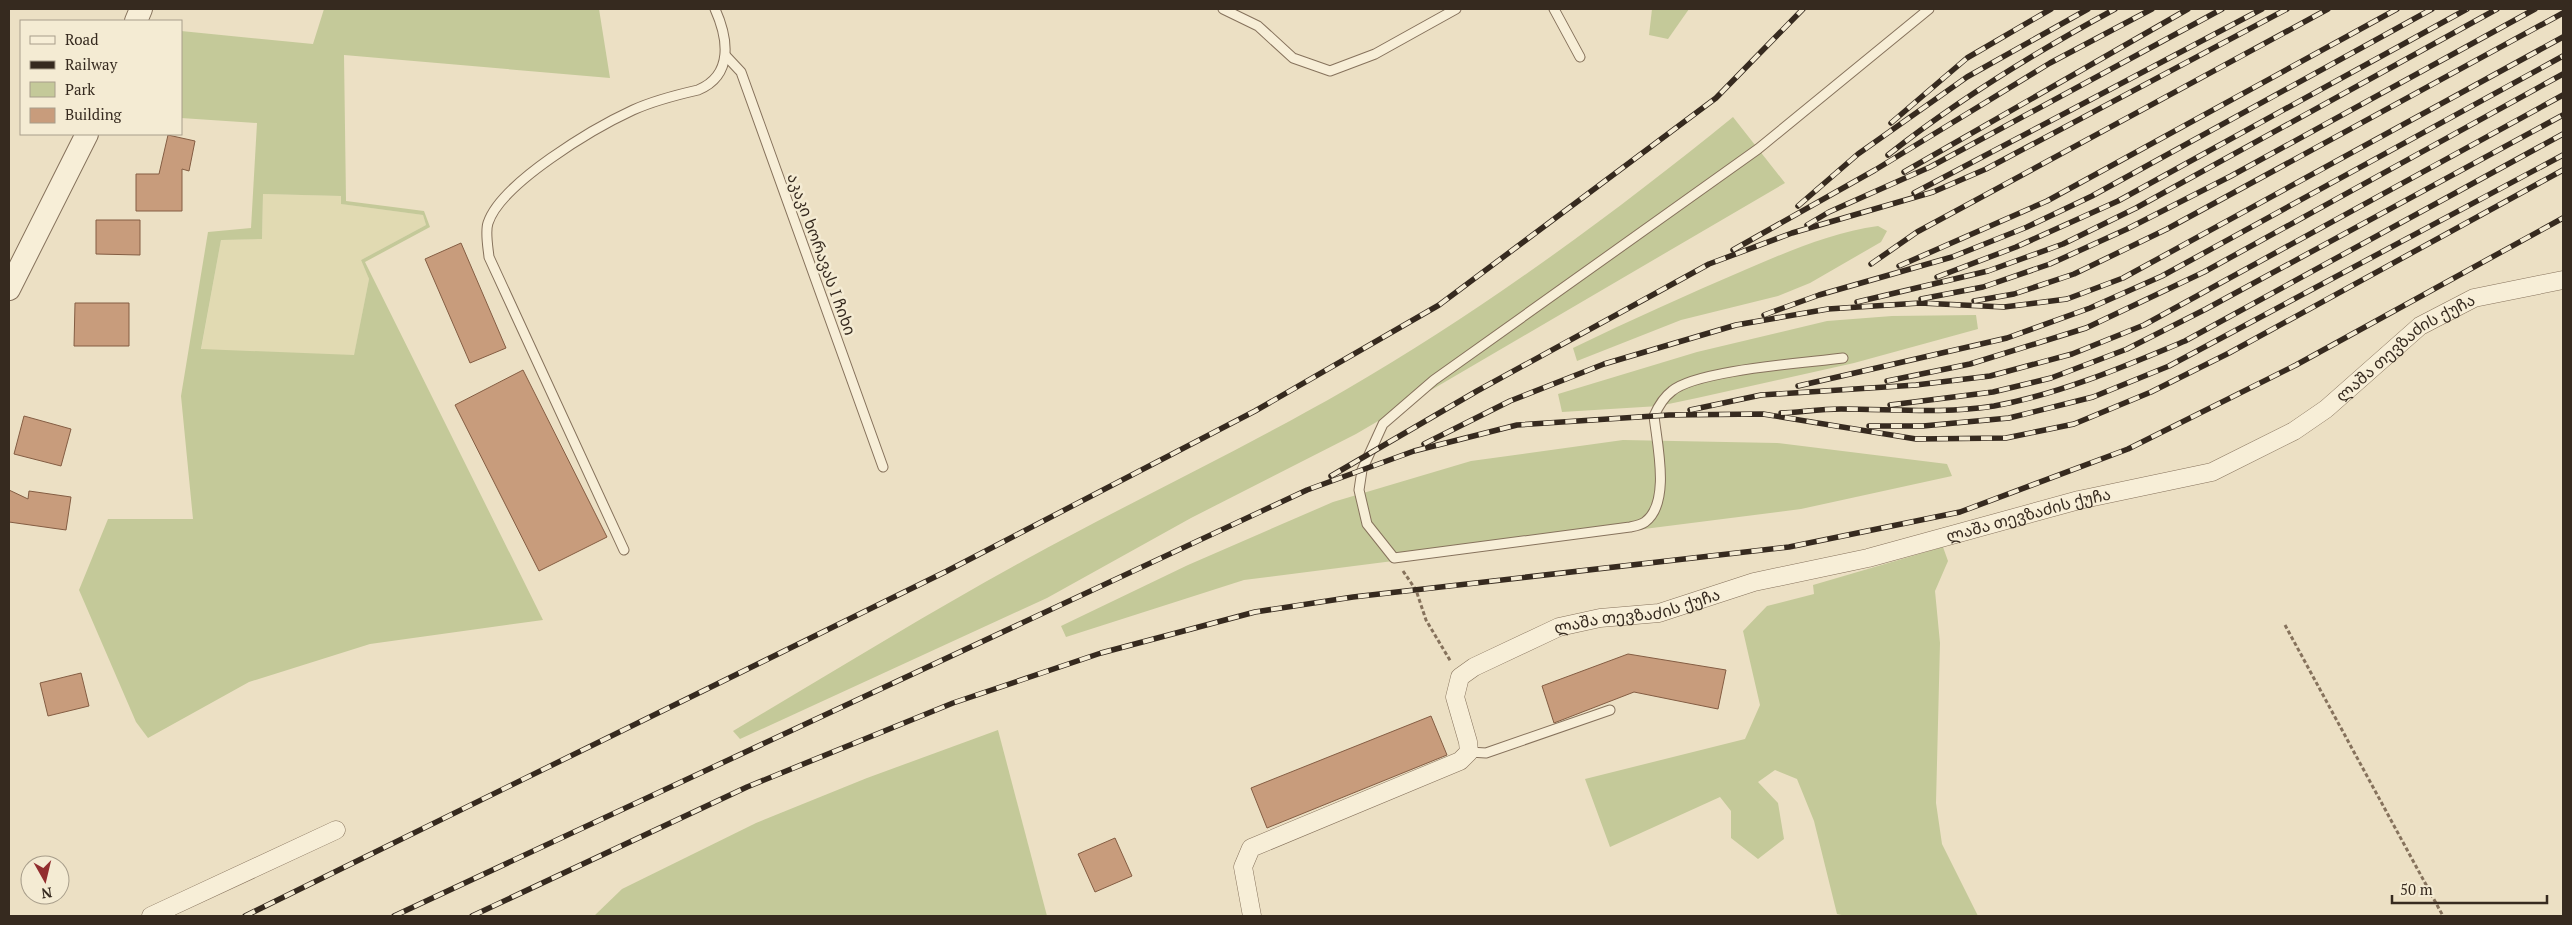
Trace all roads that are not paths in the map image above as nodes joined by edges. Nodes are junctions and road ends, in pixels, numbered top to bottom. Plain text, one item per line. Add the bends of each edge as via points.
1 (715, 9) edge
2 (1223, 9) edge
3 (1456, 9) edge
4 (1554, 9) edge
5 (1929, 9) edge
6 (726, 56) junction
7 (1580, 57) dead end
8 (86, 135) edge
9 (2563, 280) edge
10 (9, 289) edge
11 (1843, 358) dead end
12 (883, 466) dead end
13 (624, 550) dead end
14 (1610, 710) dead end
15 (1469, 752) junction
16 (336, 830) dead end
17 (151, 916) edge
18 (1252, 916) edge

1 - 6 lane via 724,29
2 - 3 lane via 1258,26 1293,58 1330,71 1375,54
4 - 7 lane
5 - 11 lane via 1758,149 1434,380 1383,424 1362,470 1359,490 1367,524 1394,558 1644,523 1651,516 1661,492 1654,416 1672,390 1702,376
6 - 12 lane, აკაკი ხორავას I ჩიხი via 741,72
6 - 13 lane via 717,76 707,86 635,109 573,143 512,189 497,204 488,224 489,257
8 - 10 street
9 - 15 street, ლაშა თევზაძის ქუჩა via 2474,298 2420,326 2326,409 2294,431 2212,472 2079,500 1868,558 1754,582 1659,613 1600,618 1559,627 1474,667 1460,677 1455,697
14 - 15 lane via 1486,753
15 - 18 street via 1460,761 1251,848 1244,867
16 - 17 street

